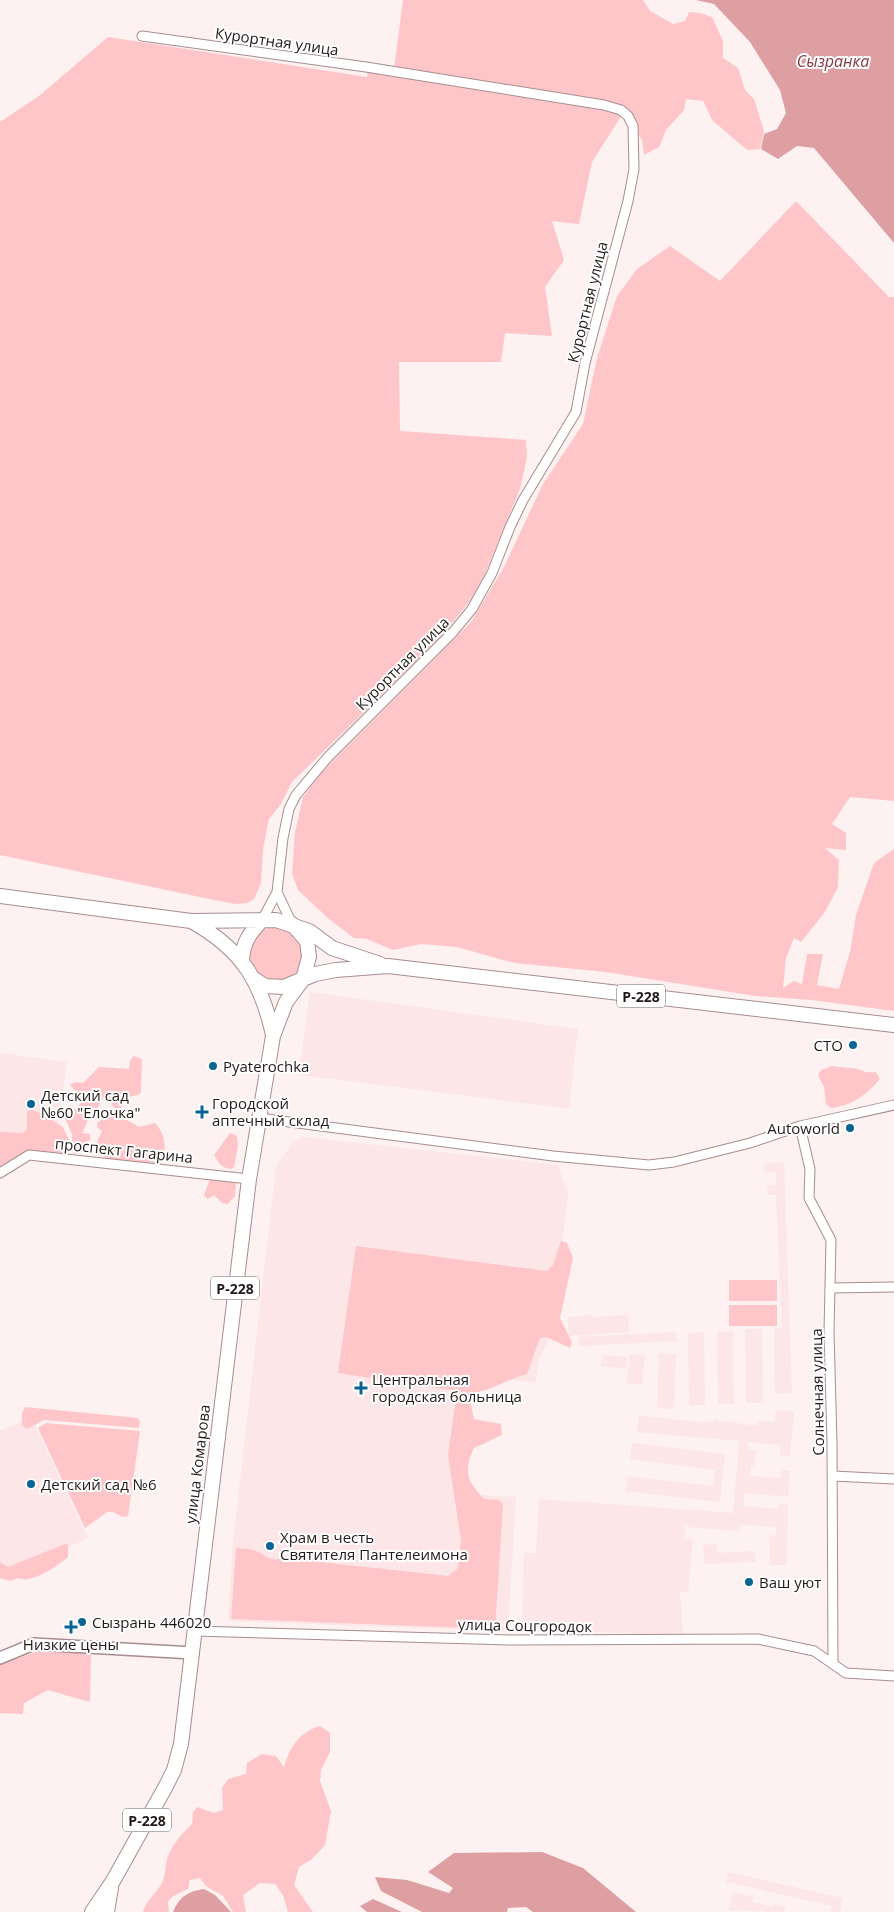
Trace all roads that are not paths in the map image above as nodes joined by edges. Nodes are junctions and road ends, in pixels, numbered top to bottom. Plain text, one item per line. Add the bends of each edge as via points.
1 (142, 36) dead end
2 (277, 892) junction
3 (0, 896) edge
4 (262, 920) junction
5 (191, 921) junction
6 (292, 924) junction
7 (242, 961) junction
8 (388, 966) junction
9 (254, 979) junction
10 (303, 979) junction
11 (894, 1025) edge
12 (273, 1036) junction
13 (894, 1105) edge
14 (259, 1118) junction
15 (800, 1126) junction
16 (0, 1173) edge
17 (249, 1179) junction
18 (894, 1287) edge
19 (830, 1288) junction
20 (833, 1476) junction
21 (894, 1480) edge
22 (195, 1631) junction
23 (193, 1653) junction
24 (0, 1658) edge
25 (833, 1663) junction
26 (894, 1676) edge
27 (113, 1881) junction
28 (92, 1912) edge
29 (107, 1912) edge

1 - 2 street, Курортная улица via 604,105 620,110 633,126 634,168 628,201 585,363 576,412 510,526 492,573 472,609 448,638 328,757 296,795 285,828
2 - 4 street, Курортная улица
2 - 6 street
3 - 5 main road
4 - 5 main road
4 - 6 main road, Р-228
4 - 7 main road via 242,946
5 - 7 main road via 217,936
6 - 8 main road, Р-228 via 309,931 332,948
6 - 10 main road, Р-228 via 307,941 309,950
7 - 9 main road, Р-228
8 - 10 main road, Р-228 via 336,970
8 - 11 main road, Р-228
9 - 10 main road, Р-228 via 265,986 284,987
9 - 12 main road, Р-228 via 263,998
10 - 12 main road, Р-228 via 286,1002
12 - 14 main road, улица Комарова / Р-228
13 - 15 street
14 - 15 street via 649,1166 699,1156
14 - 17 main road, улица Комарова / Р-228
15 - 19 street, Солнечная улица via 810,1168 810,1198 831,1240
16 - 17 street, проспект Гагарина via 29,1156
17 - 22 main road, улица Комарова / Р-228
18 - 19 street
19 - 20 street, Солнечная улица
20 - 21 street
20 - 25 street, Солнечная улица
22 - 23 main road, улица Комарова / Р-228
22 - 25 street, улица Соцгородок via 512,1640 758,1639 814,1651
23 - 24 street via 34,1644
23 - 27 main road, улица Комарова / Р-228 via 181,1744 174,1770
25 - 26 street, улица Соцгородок via 846,1674
27 - 28 main road, Р-228
27 - 29 main road, Р-228

